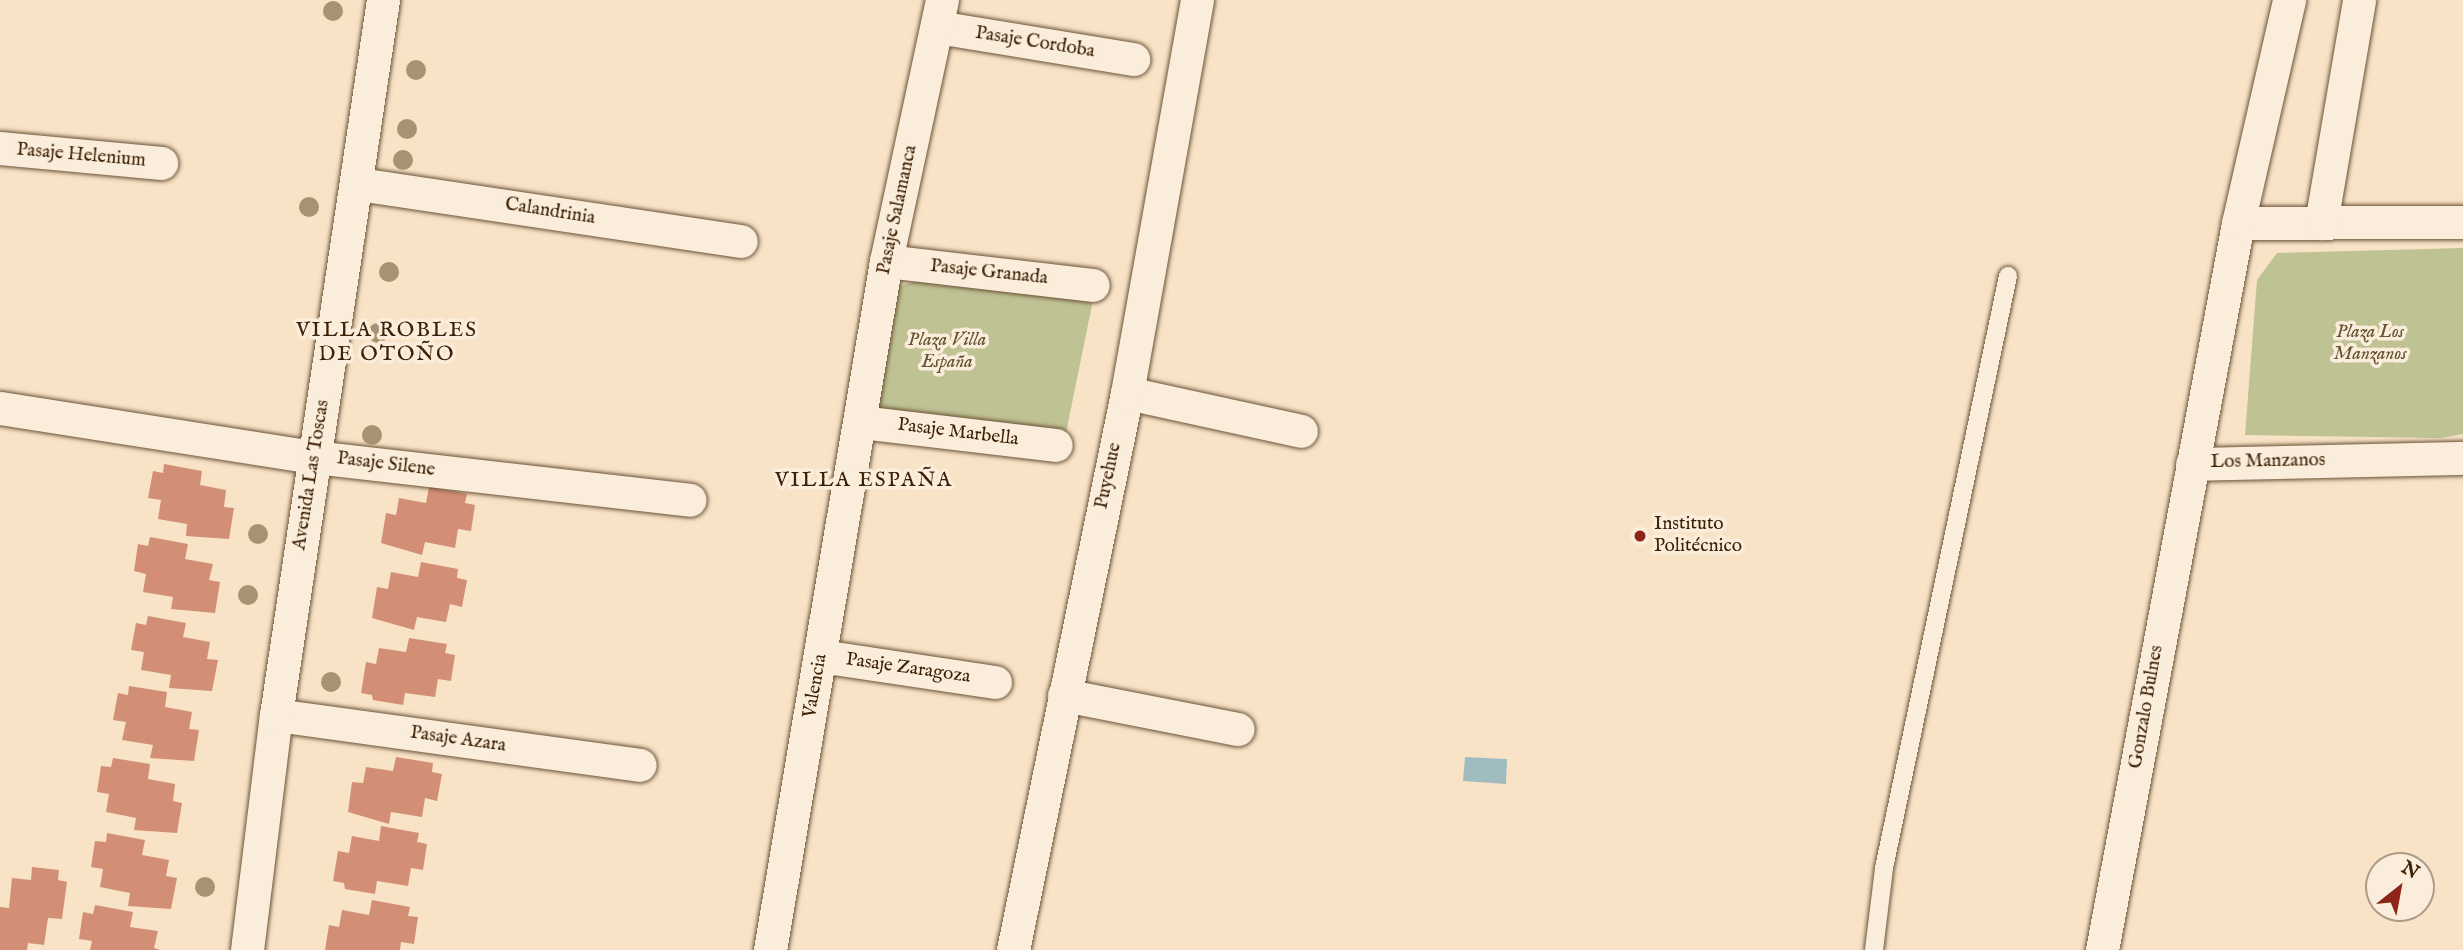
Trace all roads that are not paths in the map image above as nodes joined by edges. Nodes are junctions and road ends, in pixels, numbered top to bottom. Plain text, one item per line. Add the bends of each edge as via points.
1 (383, 0) edge
2 (1196, 0) edge
3 (2289, 0) edge
4 (2359, 0) edge
5 (939, 13) edge
6 (1133, 59) dead end
7 (0, 148) edge
8 (161, 163) dead end
9 (359, 184) junction
10 (2463, 222) edge
11 (2238, 223) junction
12 (2321, 223) junction
13 (741, 241) dead end
14 (886, 261) junction
15 (2008, 276) dead end
16 (1093, 285) dead end
17 (1127, 393) junction
18 (0, 408) edge
19 (861, 422) junction
20 (1301, 431) dead end
21 (1056, 445) dead end
22 (314, 457) junction
23 (2463, 458) edge
24 (2192, 464) junction
25 (690, 500) dead end
26 (821, 656) junction
27 (995, 682) dead end
28 (1064, 695) junction
29 (276, 715) junction
30 (1238, 729) dead end
31 (640, 765) dead end
32 (247, 950) edge
33 (769, 950) edge
34 (1013, 950) edge
35 (1874, 950) edge
36 (2102, 950) edge

1 - 9 street, Avenida Las Toscas
2 - 17 street, Puyehue
3 - 11 street, Los Manzanos
4 - 12 street
5 - 6 street, Pasaje Cordoba
5 - 14 street, Pasaje Salamanca
7 - 8 street, Pasaje Helenium
9 - 13 street, Calandrinia
9 - 22 street, Avenida Las Toscas
10 - 12 street
11 - 12 street
11 - 24 street, Los Manzanos
14 - 16 street, Pasaje Granada
14 - 19 street, Pasaje Salamanca
15 - 35 lane via 1884,868
17 - 20 street
17 - 28 street, Puyehue
18 - 22 street, Pasaje Silene
19 - 21 street, Pasaje Marbella
19 - 26 street, Valencia
22 - 25 street, Pasaje Silene
22 - 29 street, Avenida Las Toscas
23 - 24 street, Los Manzanos
24 - 36 street, Gonzalo Bulnes
26 - 27 street, Pasaje Zaragoza
26 - 33 street, Valencia
28 - 30 street
28 - 34 street, Puyehue
29 - 31 street, Pasaje Azara
29 - 32 street, Avenida Las Toscas

